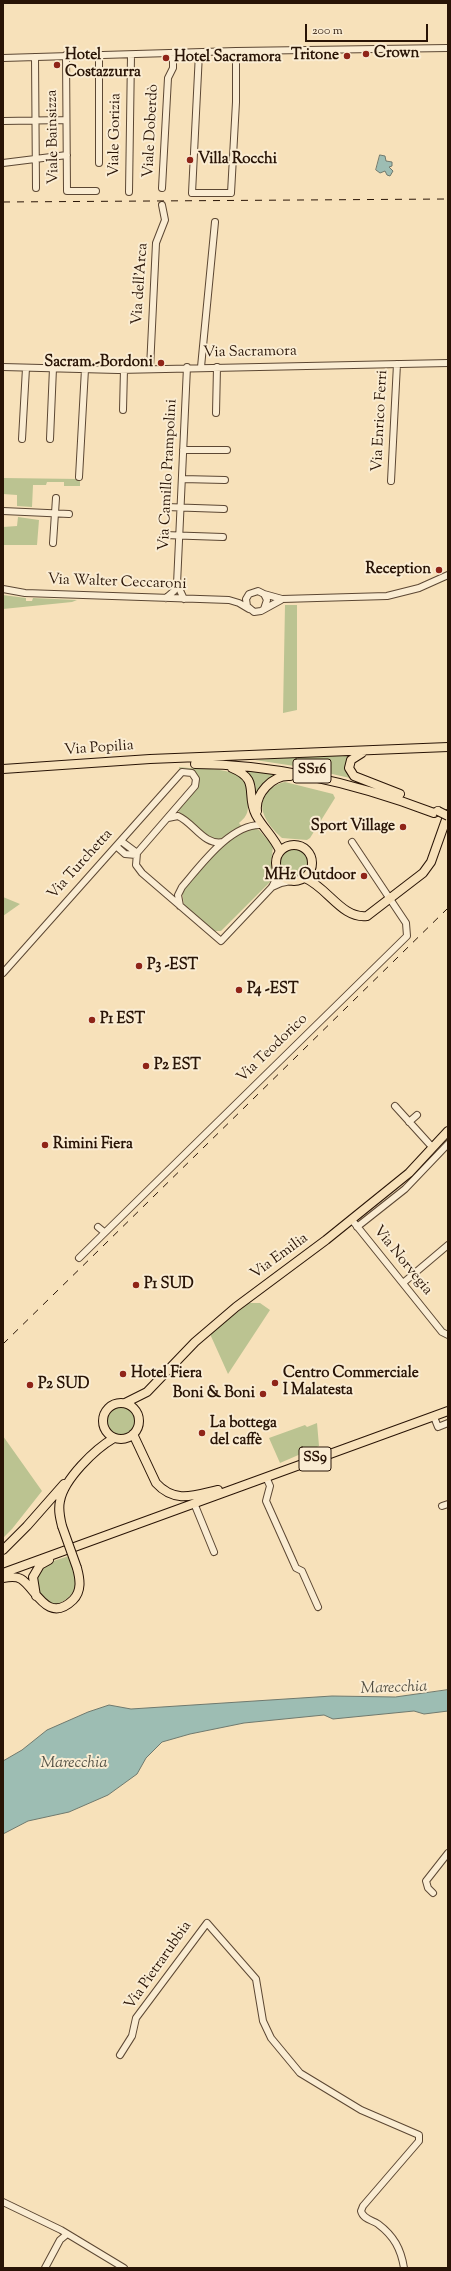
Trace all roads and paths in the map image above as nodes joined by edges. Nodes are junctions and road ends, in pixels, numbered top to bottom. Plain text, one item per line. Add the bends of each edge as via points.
1 (448, 48) edge
2 (236, 51) junction
3 (198, 53) junction
4 (173, 54) junction
5 (66, 55) junction
6 (131, 55) junction
7 (99, 56) junction
8 (35, 57) junction
9 (3, 58) edge
10 (66, 120) junction
11 (3, 121) edge
12 (34, 121) junction
13 (67, 155) junction
14 (35, 158) junction
15 (3, 163) edge
16 (99, 163) dead end
17 (36, 188) dead end
18 (162, 188) dead end
19 (96, 191) dead end
20 (129, 192) dead end
21 (162, 205) dead end
22 (215, 222) dead end
23 (448, 362) edge
24 (397, 364) junction
25 (3, 367) edge
26 (187, 367) junction
27 (201, 367) junction
28 (217, 367) junction
29 (25, 368) junction
30 (53, 368) junction
31 (150, 368) junction
32 (85, 369) junction
33 (124, 369) junction
34 (123, 410) dead end
35 (216, 413) dead end
36 (20, 417) dead end
37 (22, 439) dead end
38 (50, 439) dead end
39 (183, 450) junction
40 (227, 450) dead end
41 (79, 477) dead end
42 (182, 479) junction
43 (225, 480) dead end
44 (391, 481) dead end
45 (56, 498) dead end
46 (166, 507) dead end
47 (181, 508) junction
48 (224, 509) dead end
49 (3, 511) edge
50 (55, 514) junction
51 (69, 514) dead end
52 (164, 535) dead end
53 (179, 535) junction
54 (223, 537) dead end
55 (54, 543) dead end
56 (448, 575) edge
57 (177, 584) junction
58 (3, 589) edge
59 (249, 594) junction
60 (264, 594) junction
61 (166, 598) junction
62 (184, 599) junction
63 (282, 599) junction
64 (230, 600) junction
65 (249, 609) junction
66 (264, 609) junction
67 (448, 748) edge
68 (363, 752) junction
69 (197, 761) junction
70 (224, 765) junction
71 (3, 769) edge
72 (3, 774) edge
73 (326, 779) junction
74 (400, 794) junction
75 (438, 811) junction
76 (448, 815) edge
77 (165, 820) junction
78 (260, 822) junction
79 (121, 841) junction
80 (224, 842) junction
81 (352, 842) dead end
82 (116, 846) junction
83 (283, 849) junction
84 (136, 854) junction
85 (311, 870) junction
86 (279, 873) junction
87 (306, 878) junction
88 (291, 881) junction
89 (317, 883) junction
90 (272, 887) junction
91 (390, 900) junction
92 (180, 906) junction
93 (3, 973) edge
94 (395, 1106) dead end
95 (417, 1115) dead end
96 (409, 1122) junction
97 (448, 1131) edge
98 (448, 1144) edge
99 (433, 1148) junction
100 (421, 1161) junction
101 (427, 1167) junction
102 (352, 1220) junction
103 (98, 1227) dead end
104 (357, 1227) junction
105 (104, 1232) junction
106 (448, 1245) edge
107 (79, 1258) dead end
108 (403, 1283) junction
109 (448, 1335) edge
110 (147, 1392) junction
111 (125, 1403) junction
112 (448, 1411) edge
113 (137, 1414) junction
114 (434, 1416) junction
115 (448, 1423) edge
116 (103, 1427) junction
117 (133, 1434) junction
118 (114, 1438) junction
119 (94, 1453) junction
120 (75, 1474) junction
121 (266, 1477) junction
122 (229, 1491) junction
123 (194, 1503) junction
124 (117, 1531) junction
125 (3, 1550) edge
126 (214, 1552) dead end
127 (3, 1572) edge
128 (3, 1578) edge
129 (36, 1596) junction
130 (318, 1607) dead end
131 (448, 1853) edge
132 (433, 1893) dead end
133 (120, 2055) dead end
134 (3, 2202) edge
135 (66, 2234) junction
136 (45, 2268) edge
137 (124, 2268) edge
138 (404, 2268) edge

1 - 2 street
2 - 3 street
2 - 3 street via 231,193 192,193
3 - 4 street
4 - 6 street
4 - 18 street, Viale Doberdò via 174,68 168,78
5 - 7 street
5 - 8 street
5 - 10 street, Viale Bainsizza
6 - 7 street
6 - 20 street, Viale Gorizia
7 - 16 street
8 - 9 street
8 - 12 street
10 - 12 street
10 - 13 street, Viale Bainsizza
11 - 12 street
12 - 14 street
13 - 14 street
13 - 19 street, Viale Bainsizza via 67,191
14 - 15 street
14 - 17 street
21 - 31 street, Via dell'Arca via 165,220 156,243
22 - 27 street
23 - 24 street, Via Sacramora
24 - 28 street, Via Sacramora
24 - 44 street, Via Enrico Ferri
25 - 29 street, Via Sacramora
26 - 27 street, Via Sacramora
26 - 31 street, Via Sacramora
26 - 39 street, Via Camillo Prampolini
27 - 28 street, Via Sacramora
28 - 35 street
29 - 30 street, Via Sacramora
29 - 36 street
29 - 37 street
30 - 32 street, Via Sacramora
30 - 38 street
31 - 33 street, Via Sacramora
32 - 33 street, Via Sacramora
32 - 41 street
33 - 34 street
39 - 40 street
39 - 42 street, Via Camillo Prampolini
42 - 43 street
42 - 47 street, Via Camillo Prampolini
45 - 50 street
46 - 47 street
47 - 48 street
47 - 53 street, Via Camillo Prampolini
49 - 50 street
50 - 51 street
50 - 55 street
52 - 53 street
53 - 54 street
53 - 57 street, Via Camillo Prampolini
56 - 63 street via 419,588 386,596
57 - 61 street
57 - 62 street, Via Camillo Prampolini
58 - 61 street, Via Walter Ceccaroni via 25,593
59 - 60 street, Via Walter Ceccaroni via 258,591
59 - 64 street, Via Walter Ceccaroni
59 - 65 street via 246,599
60 - 63 street, Via Walter Ceccaroni
60 - 66 street via 267,603
61 - 62 street, Via Walter Ceccaroni
62 - 64 street, Via Walter Ceccaroni
63 - 66 street
64 - 65 street, Via Walter Ceccaroni via 239,602
65 - 66 street, Via Walter Ceccaroni via 254,612
67 - 68 main road
68 - 69 main road
68 - 74 main road via 351,760 349,768 354,776
69 - 70 main road, SS16
69 - 71 main road, Via Popilia / SS16 via 150,759
69 - 72 main road, Via Popilia / SS16
69 - 74 main road, SS16 via 300,769
70 - 73 main road, SS16
70 - 78 main road via 242,773 250,782 254,809
73 - 75 main road, SS16 via 398,799 434,813
73 - 78 main road via 286,775 271,782 261,793 257,808
74 - 75 main road, SS16
75 - 76 main road, SS16, bridge
76 - 91 main road via 428,867
77 - 79 street, Via Turchetta via 196,782 195,776 189,772 179,775
77 - 80 street via 178,816 208,839
77 - 84 street
78 - 80 street via 248,826
78 - 83 main road
79 - 82 street, Via Turchetta
79 - 84 street
80 - 92 street via 182,887 178,895
81 - 91 street, Via Teodorico
82 - 84 street via 126,854
82 - 93 street, Via Turchetta
83 - 85 main road via 297,844 307,849 312,859
83 - 86 main road via 276,862
84 - 92 street via 138,868
85 - 87 main road
85 - 89 main road
86 - 88 main road
86 - 90 street
87 - 88 main road
87 - 89 main road
88 - 90 street via 280,882
89 - 91 main road via 353,915 367,916
90 - 92 street via 221,941
91 - 105 street, Via Teodorico via 406,923 407,936
94 - 96 street
95 - 96 street
96 - 99 street
97 - 99 main road, Via Emilia
98 - 101 street
99 - 100 main road, Via Emilia
100 - 101 street
100 - 102 main road, Via Emilia
101 - 104 street via 405,1189
102 - 104 street, Via Norvegia
102 - 110 main road, Via Emilia via 236,1307 195,1342
103 - 105 street
104 - 108 street, Via Norvegia
105 - 107 street, Via Teodorico
106 - 108 street
108 - 109 street, Via Norvegia via 442,1332
110 - 111 main road, Via Emilia
110 - 113 main road, Via Emilia
111 - 113 main road
111 - 116 main road via 113,1405 106,1411 102,1421
112 - 114 main road, SS9
113 - 117 main road via 138,1425
114 - 115 street via 438,1427
114 - 121 main road, SS9
116 - 118 main road
116 - 119 main road via 101,1442
117 - 118 main road via 123,1439
117 - 122 main road via 156,1484 169,1494 186,1498 218,1490
118 - 119 main road
119 - 120 main road
120 - 125 main road
120 - 129 main road, bridge via 64,1488 60,1501 60,1518 77,1568 80,1587 72,1601 64,1605 49,1606
121 - 122 main road, SS9
121 - 130 street via 270,1486 266,1501 296,1568 302,1571
122 - 123 main road, SS9
123 - 124 main road, SS9
123 - 126 street
124 - 127 main road, SS9
124 - 129 main road via 105,1540 40,1565 33,1577
128 - 129 main road via 21,1579
131 - 132 street via 426,1880 428,1888
133 - 138 street, Via Pietrarubbia via 132,2036 136,2018 142,2008 207,1923 256,1979 263,2021 271,2038 300,2073 361,2110 419,2134 419,2141 361,2211 363,2216 378,2224 393,2238 402,2255
134 - 135 street
135 - 136 street
135 - 137 street

